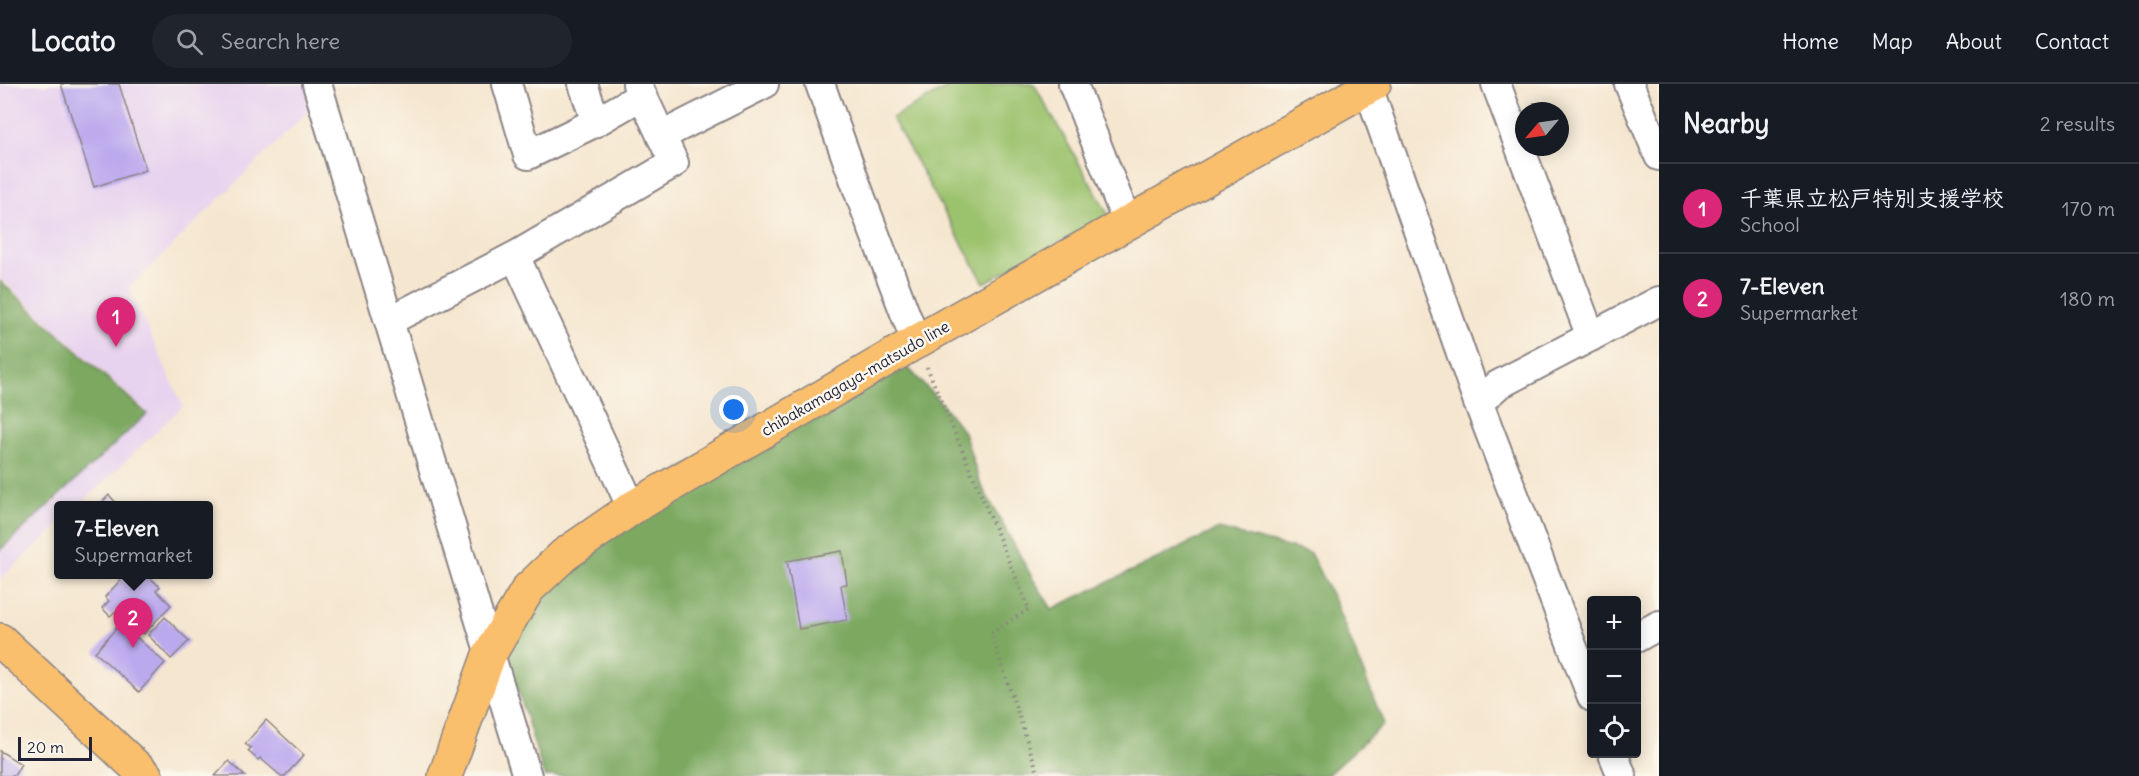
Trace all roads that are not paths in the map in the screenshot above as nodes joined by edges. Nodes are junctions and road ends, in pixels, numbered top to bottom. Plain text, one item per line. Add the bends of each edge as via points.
1 (317, 84) edge
2 (507, 84) edge
3 (583, 84) edge
4 (764, 84) edge
5 (820, 84) edge
6 (1073, 84) edge
7 (1496, 84) edge
8 (1629, 84) edge
9 (1370, 85) edge
10 (639, 90) edge
11 (596, 122) junction
12 (661, 136) junction
13 (1659, 156) edge
14 (1127, 222) junction
15 (515, 255) junction
16 (1659, 301) edge
17 (388, 321) junction
18 (1590, 337) junction
19 (916, 342) junction
20 (1478, 403) junction
21 (632, 508) junction
22 (1659, 625) edge
23 (1641, 635) edge
24 (0, 640) edge
25 (489, 655) junction
26 (1586, 664) edge
27 (1615, 758) edge
28 (146, 776) edge
29 (445, 776) edge
30 (527, 776) edge
31 (1622, 776) edge

1 - 17 street
2 - 11 street via 528,155
3 - 11 street
4 - 12 street
5 - 19 street
6 - 14 street
7 - 18 street
8 - 13 street
9 - 14 main road, chibakamagaya-matsudo line
9 - 20 street
10 - 11 street
10 - 12 street
12 - 15 street via 674,163
14 - 19 main road, chibakamagaya-matsudo line
15 - 17 street
15 - 21 street
16 - 18 street
17 - 25 street
18 - 20 street via 1498,385
19 - 21 main road, chibakamagaya-matsudo line
20 - 26 street
21 - 25 main road, chibakamagaya-matsudo line via 564,555 528,589
22 - 23 street
24 - 28 main road
25 - 29 main road, chibakamagaya-matsudo line
25 - 30 street
27 - 31 street

